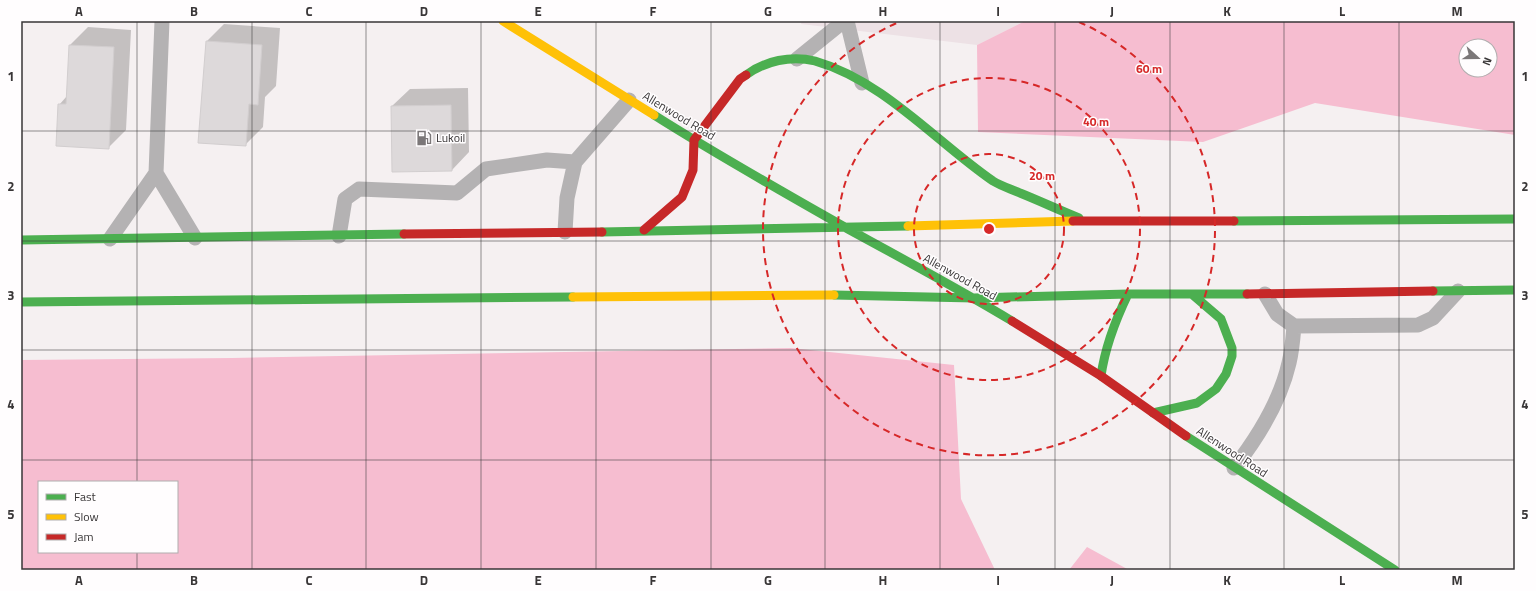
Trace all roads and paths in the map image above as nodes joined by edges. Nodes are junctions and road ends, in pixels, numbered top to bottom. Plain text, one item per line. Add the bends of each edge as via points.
1 (162, 21) edge
2 (503, 21) edge
3 (844, 21) edge
4 (847, 21) edge
5 (796, 59) junction
6 (862, 83) junction
7 (629, 100) junction
8 (694, 140) junction
9 (576, 162) junction
10 (156, 173) junction
11 (1515, 219) edge
12 (1086, 221) junction
13 (847, 228) junction
14 (644, 230) junction
15 (565, 232) junction
16 (339, 236) junction
17 (195, 238) junction
18 (110, 239) junction
19 (21, 240) edge
20 (1515, 290) edge
21 (1458, 291) junction
22 (1128, 294) junction
23 (1265, 294) junction
24 (1193, 295) junction
25 (974, 298) junction
26 (21, 302) edge
27 (1294, 326) junction
28 (1101, 376) junction
29 (1153, 413) junction
30 (1234, 468) junction
31 (1395, 570) edge

1 - 10 lane
2 - 7 main road, Allenwood Road
3 - 5 lane
4 - 6 lane
5 - 6 main road via 814,61
5 - 8 main road via 768,62 740,79
6 - 12 main road via 898,106 994,182
7 - 8 main road, Allenwood Road
7 - 9 lane
8 - 13 main road, Allenwood Road
8 - 14 main road via 693,170 682,197
9 - 15 lane via 566,198
9 - 16 lane via 547,160 486,169 457,193 359,189 345,199
10 - 17 lane
10 - 18 lane
11 - 12 main road
12 - 13 main road
13 - 14 main road
13 - 25 main road, Allenwood Road
14 - 15 main road
15 - 16 main road
16 - 17 main road
17 - 18 main road
18 - 19 main road
20 - 21 main road
21 - 23 main road
21 - 27 lane via 1432,318 1418,325
22 - 24 main road
22 - 25 main road
22 - 28 main road via 1108,339
23 - 24 main road
23 - 27 lane via 1277,314
24 - 29 main road via 1221,319 1232,348 1226,374 1216,389 1197,403
25 - 26 main road via 813,295
25 - 28 main road, Allenwood Road
27 - 30 lane via 1289,363 1275,405 1254,442
28 - 29 main road, Allenwood Road
29 - 30 main road, Allenwood Road
30 - 31 main road, Allenwood Road

